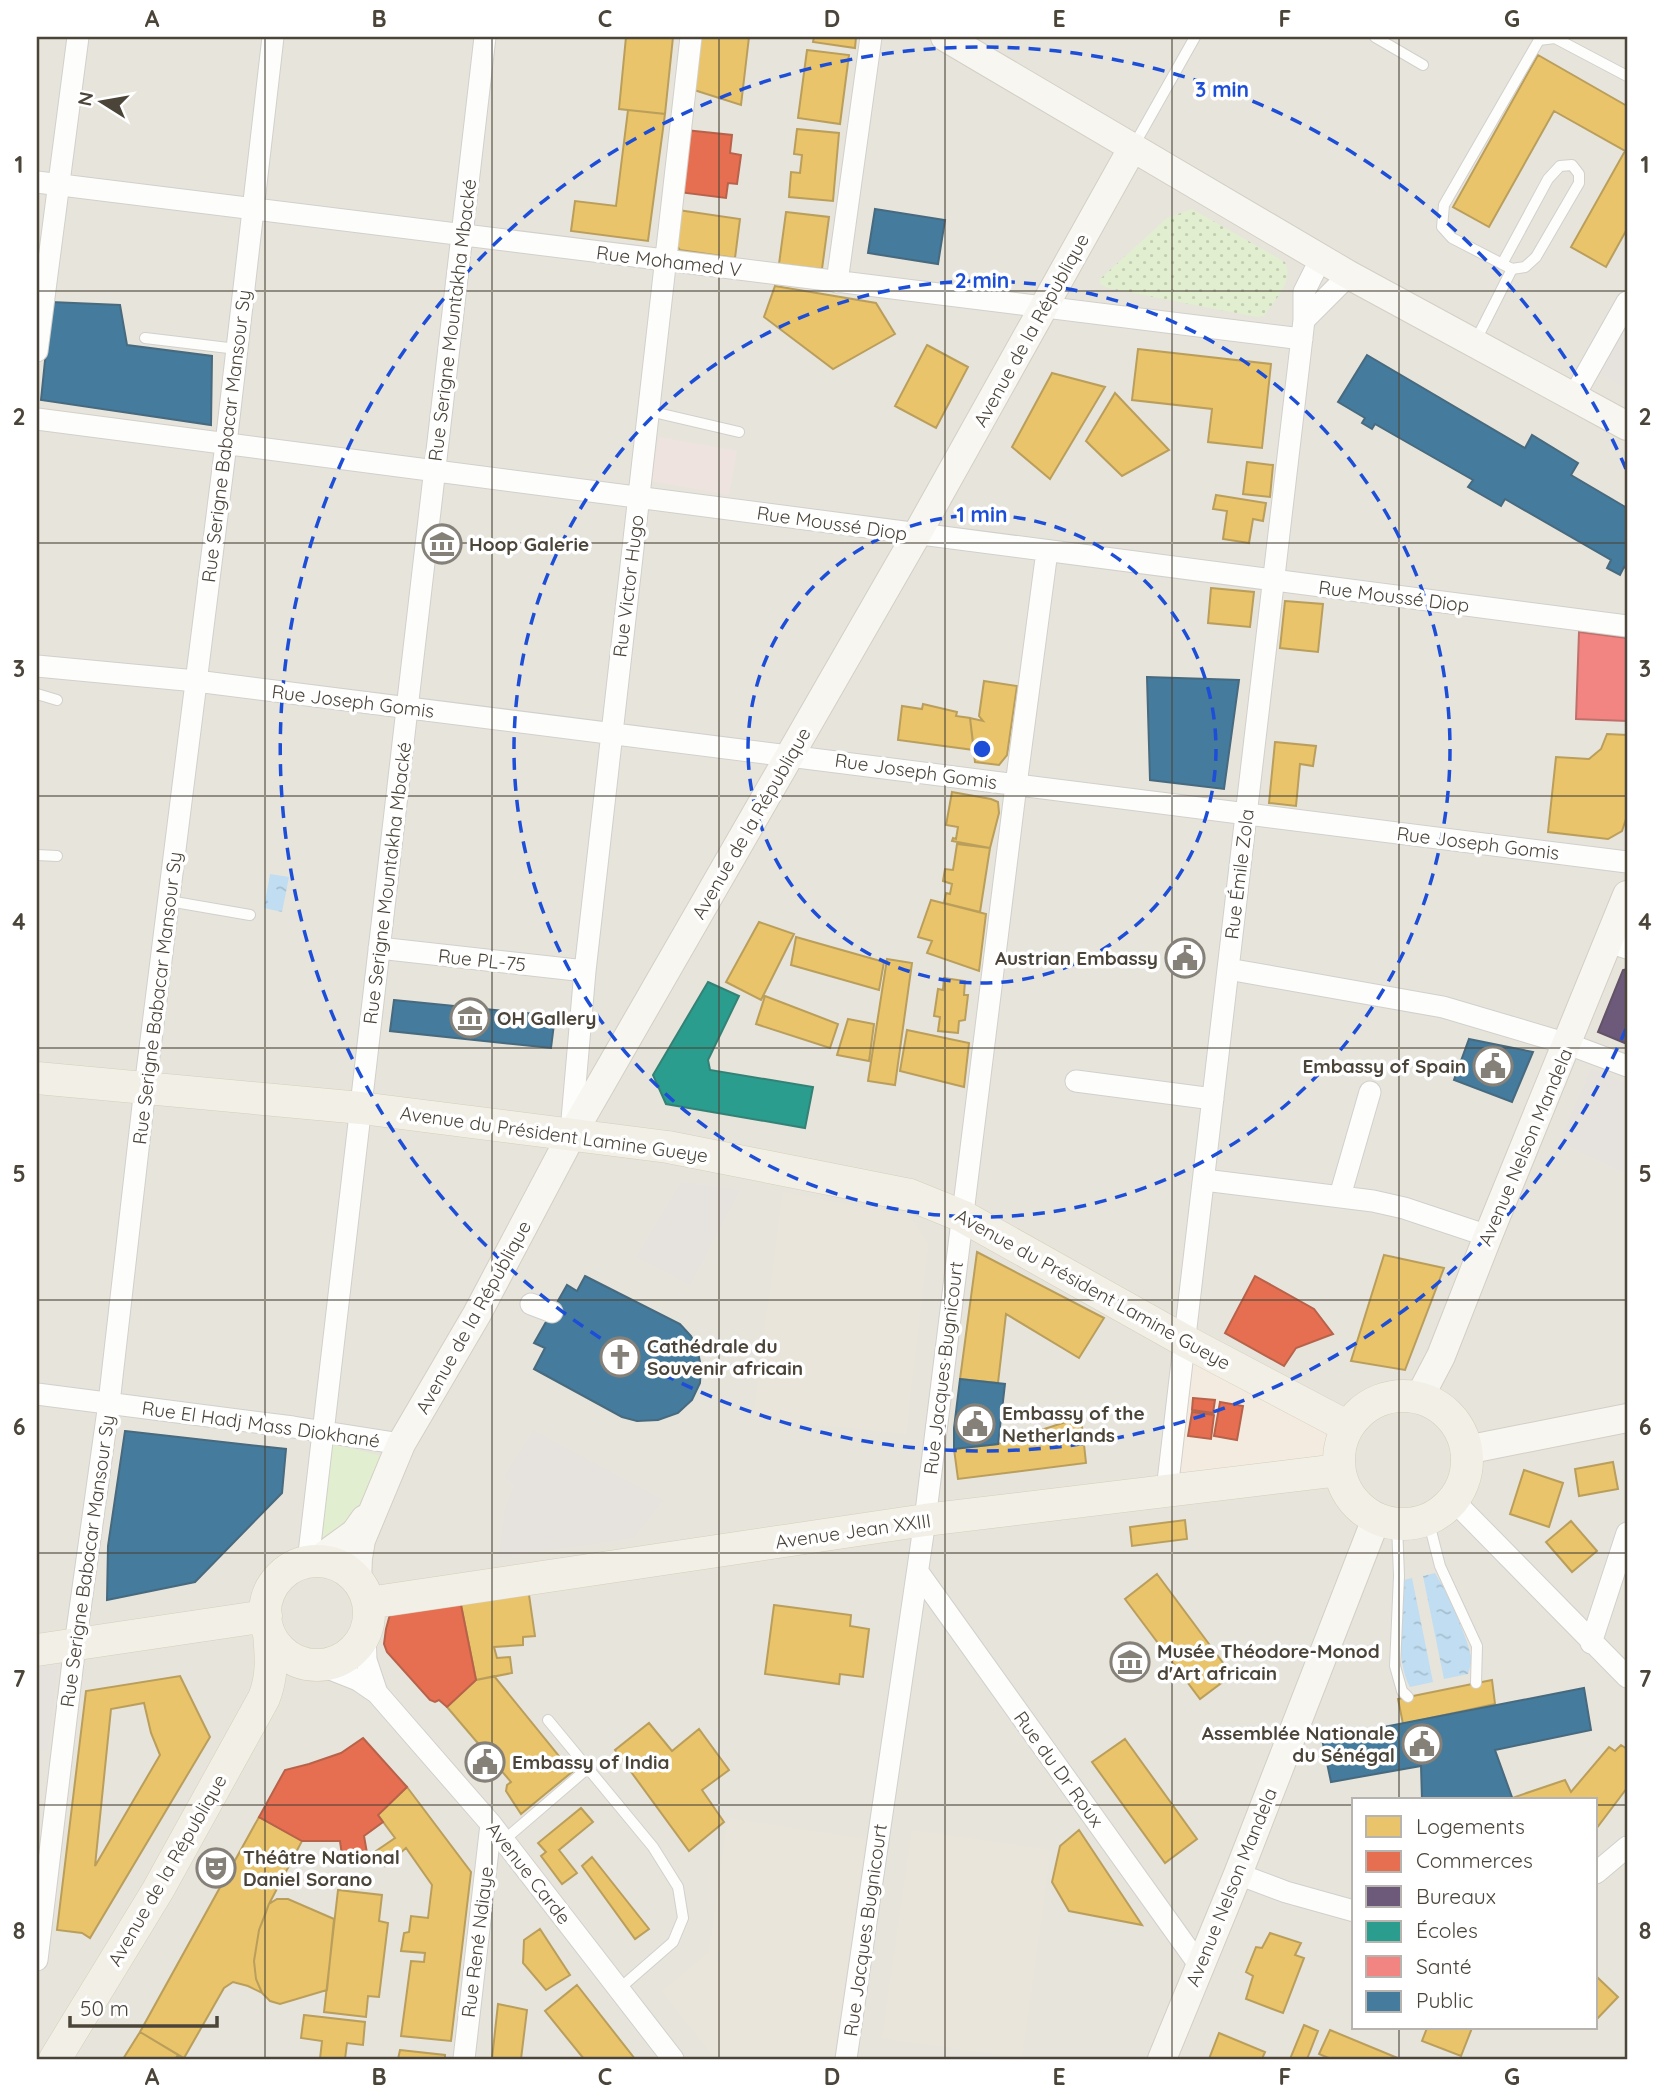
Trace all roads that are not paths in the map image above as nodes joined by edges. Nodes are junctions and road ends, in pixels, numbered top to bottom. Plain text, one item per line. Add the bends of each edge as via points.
1 (78, 37) edge
2 (273, 37) edge
3 (485, 37) edge
4 (691, 37) edge
5 (871, 37) edge
6 (945, 37) edge
7 (1195, 37) edge
8 (1374, 37) edge
9 (1423, 65) dead end
10 (1627, 76) edge
11 (1133, 147) junction
12 (37, 182) edge
13 (58, 184) junction
14 (253, 209) junction
15 (462, 235) junction
16 (1321, 258) junction
17 (666, 260) junction
18 (1507, 267) junction
19 (1349, 275) junction
20 (837, 282) junction
21 (1627, 302) edge
22 (1042, 308) junction
23 (1303, 329) junction
24 (145, 338) dead end
25 (1474, 343) junction
26 (237, 349) junction
27 (37, 351) edge
28 (1574, 396) junction
29 (649, 411) junction
30 (37, 419) edge
31 (1627, 426) edge
32 (739, 432) dead end
33 (226, 444) junction
34 (435, 471) junction
35 (639, 498) junction
36 (917, 534) junction
37 (1047, 551) junction
38 (1274, 580) junction
39 (1627, 626) edge
40 (37, 666) edge
41 (196, 681) junction
42 (37, 694) edge
43 (57, 700) dead end
44 (407, 708) junction
45 (612, 733) junction
46 (790, 754) junction
47 (1016, 785) junction
48 (1246, 814) junction
49 (37, 855) edge
50 (57, 856) dead end
51 (1627, 862) edge
52 (1627, 895) edge
53 (169, 901) junction
54 (250, 915) dead end
55 (1618, 945) edge
56 (379, 948) junction
57 (1228, 969) junction
58 (584, 971) junction
59 (1568, 1044) junction
60 (1627, 1066) edge
61 (37, 1078) edge
62 (1076, 1081) dead end
63 (145, 1088) junction
64 (1370, 1092) dead end
65 (1213, 1099) junction
66 (361, 1108) junction
67 (571, 1136) junction
68 (1204, 1180) junction
69 (1340, 1196) junction
70 (962, 1216) junction
71 (1488, 1236) junction
72 (531, 1304) dead end
73 (552, 1312) dead end
74 (1185, 1340) junction
75 (37, 1394) edge
76 (1419, 1398) junction
77 (109, 1403) junction
78 (1627, 1418) edge
79 (1348, 1427) junction
80 (324, 1431) junction
81 (401, 1444) junction
82 (1466, 1450) junction
83 (1339, 1470) junction
84 (1167, 1490) junction
85 (1453, 1500) junction
86 (376, 1502) junction
87 (1428, 1519) junction
88 (925, 1520) junction
89 (1386, 1521) junction
90 (1627, 1533) edge
91 (312, 1562) junction
92 (918, 1572) junction
93 (364, 1605) junction
94 (267, 1625) junction
95 (1591, 1643) junction
96 (75, 1645) junction
97 (37, 1650) edge
98 (320, 1665) junction
99 (1627, 1677) edge
100 (1476, 1683) dead end
101 (377, 1693) junction
102 (1408, 1698) dead end
103 (255, 1716) junction
104 (548, 1720) dead end
105 (587, 1768) junction
106 (497, 1832) junction
107 (1627, 1847) edge
108 (1598, 1871) edge
109 (1238, 1874) junction
110 (1352, 1910) edge
111 (37, 1959) edge
112 (1200, 1966) junction
113 (619, 1989) junction
114 (54, 2059) edge
115 (464, 2059) edge
116 (673, 2059) edge
117 (846, 2059) edge
118 (1162, 2059) edge

1 - 13 street
2 - 14 street, Rue Serigne Babacar Mansour Sy
3 - 15 street, Rue Serigne Mountakha Mbacké
4 - 17 street, Rue Victor Hugo
5 - 20 street
6 - 11 street
7 - 11 lane
8 - 9 lane
10 - 18 lane via 1555,38 1539,40 1444,205 1442,227 1452,238
11 - 16 street
11 - 22 street, Avenue de la République
12 - 13 street, Rue Mohamed V
13 - 14 street, Rue Mohamed V
13 - 27 street
14 - 15 street, Rue Mohamed V
14 - 26 street, Rue Serigne Babacar Mansour Sy
15 - 17 street, Rue Mohamed V
15 - 34 street, Rue Serigne Mountakha Mbacké
16 - 19 street
16 - 23 street, Rue Émile Zola via 1304,292
17 - 20 street, Rue Mohamed V
17 - 29 street, Rue Victor Hugo
18 - 18 lane via 1525,267 1536,257 1579,183 1572,165 1560,166 1548,179
18 - 25 lane
19 - 23 street
19 - 25 street
20 - 22 street, Rue Mohamed V
21 - 28 street
22 - 23 street, Rue Mohamed V
22 - 36 street, Avenue de la République
23 - 38 street, Rue Émile Zola
24 - 26 lane
25 - 28 street
26 - 33 street, Rue Serigne Babacar Mansour Sy
28 - 31 street
29 - 32 lane
29 - 35 street, Rue Victor Hugo
30 - 33 street, Rue Moussé Diop
33 - 34 street, Rue Moussé Diop
33 - 41 street, Rue Serigne Babacar Mansour Sy
34 - 35 street, Rue Moussé Diop
34 - 44 street, Rue Serigne Mountakha Mbacké
35 - 36 street, Rue Moussé Diop
35 - 45 street, Rue Victor Hugo
36 - 37 street, Rue Moussé Diop
36 - 46 street, Avenue de la République
37 - 38 street, Rue Moussé Diop
37 - 47 street, Rue Jacques Bugnicourt
38 - 39 street, Rue Moussé Diop
38 - 48 street, Rue Émile Zola
40 - 41 street, Rue Joseph Gomis
41 - 44 street, Rue Joseph Gomis
41 - 53 street, Rue Serigne Babacar Mansour Sy
42 - 43 lane
44 - 45 street, Rue Joseph Gomis
44 - 56 street, Rue Serigne Mountakha Mbacké
45 - 46 street, Rue Joseph Gomis
45 - 58 street, Rue Victor Hugo
46 - 47 street, Rue Joseph Gomis
46 - 67 street, Avenue de la République
47 - 48 street, Rue Joseph Gomis
47 - 70 street, Rue Jacques Bugnicourt
48 - 51 street, Rue Joseph Gomis
48 - 57 street, Rue Émile Zola
49 - 50 lane
52 - 55 street, Avenue Nelson Mandela
53 - 54 lane
53 - 63 street, Rue Serigne Babacar Mansour Sy
55 - 59 street, Avenue Nelson Mandela
56 - 58 street, Rue PL-75
56 - 66 street, Rue Serigne Mountakha Mbacké
57 - 59 street via 1443,1007
57 - 65 street, Rue Émile Zola
58 - 67 street, Rue Victor Hugo
59 - 60 street
59 - 71 street, Avenue Nelson Mandela
61 - 63 main road, Avenue du Président Lamine Gueye
62 - 65 street
63 - 66 main road, Avenue du Président Lamine Gueye
63 - 77 street, Rue Serigne Babacar Mansour Sy
64 - 69 street
65 - 68 street, Rue Émile Zola
66 - 67 main road, Avenue du Président Lamine Gueye
66 - 80 street, Rue Serigne Mountakha Mbacké
67 - 70 main road, Avenue du Président Lamine Gueye via 668,1147 910,1195
67 - 81 street, Avenue de la République via 477,1314
68 - 69 street
68 - 74 street, Rue Émile Zola
69 - 71 street via 1404,1208
70 - 74 main road, Avenue du Président Lamine Gueye
70 - 88 street, Rue Jacques Bugnicourt
71 - 76 street, Avenue Nelson Mandela via 1441,1356
72 - 73 street
74 - 79 main road, Avenue du Président Lamine Gueye
74 - 84 street, Rue Émile Zola
75 - 77 street, Rue El Hadj Mass Diokhané
76 - 79 main road via 1403,1395 1371,1404
76 - 82 main road via 1450,1417
77 - 80 street, Rue El Hadj Mass Diokhané
77 - 96 street, Rue Serigne Babacar Mansour Sy
78 - 82 street
79 - 83 main road via 1340,1448
80 - 81 street, Rue El Hadj Mass Diokhané
80 - 91 street, Rue Serigne Mountakha Mbacké
81 - 86 street, Avenue de la République
82 - 85 main road via 1465,1476
83 - 84 main road, Avenue Jean XXIII
83 - 89 main road via 1349,1496 1365,1513
84 - 88 main road, Avenue Jean XXIII
85 - 87 main road
85 - 95 street
86 - 91 street, Avenue de la République via 355,1533
86 - 93 street, Avenue de la République via 361,1540
87 - 89 main road
87 - 100 lane via 1440,1566 1477,1646
88 - 92 street, Rue Jacques Bugnicourt
88 - 93 main road, Avenue Jean XXIII
89 - 102 lane via 1399,1576 1395,1666
89 - 109 street, Avenue Nelson Mandela
90 - 95 street
91 - 93 main road via 334,1564 351,1574
91 - 94 main road via 291,1569 277,1581 268,1598
92 - 112 street, Rue du Dr Roux
92 - 117 street, Rue Jacques Bugnicourt
93 - 98 main road via 355,1648
93 - 101 street, Avenue Carde via 366,1660
94 - 96 main road
94 - 98 main road via 279,1648 294,1660
94 - 103 main road, Avenue de la République via 270,1682
95 - 99 street
96 - 97 main road
96 - 111 street, Rue Serigne Babacar Mansour Sy
98 - 101 street, Avenue Carde
98 - 103 main road, Avenue de la République via 281,1690
101 - 106 street, Avenue Carde
103 - 114 main road, Avenue de la République via 158,1890
104 - 105 lane
105 - 106 lane
105 - 113 lane via 666,1867 678,1886 683,1918 673,1942
106 - 113 street, Avenue Carde
106 - 115 street, Rue René Ndiaye
107 - 108 street
109 - 110 street
109 - 112 street, Avenue Nelson Mandela
112 - 118 street, Avenue Nelson Mandela
113 - 116 street, Avenue Carde

